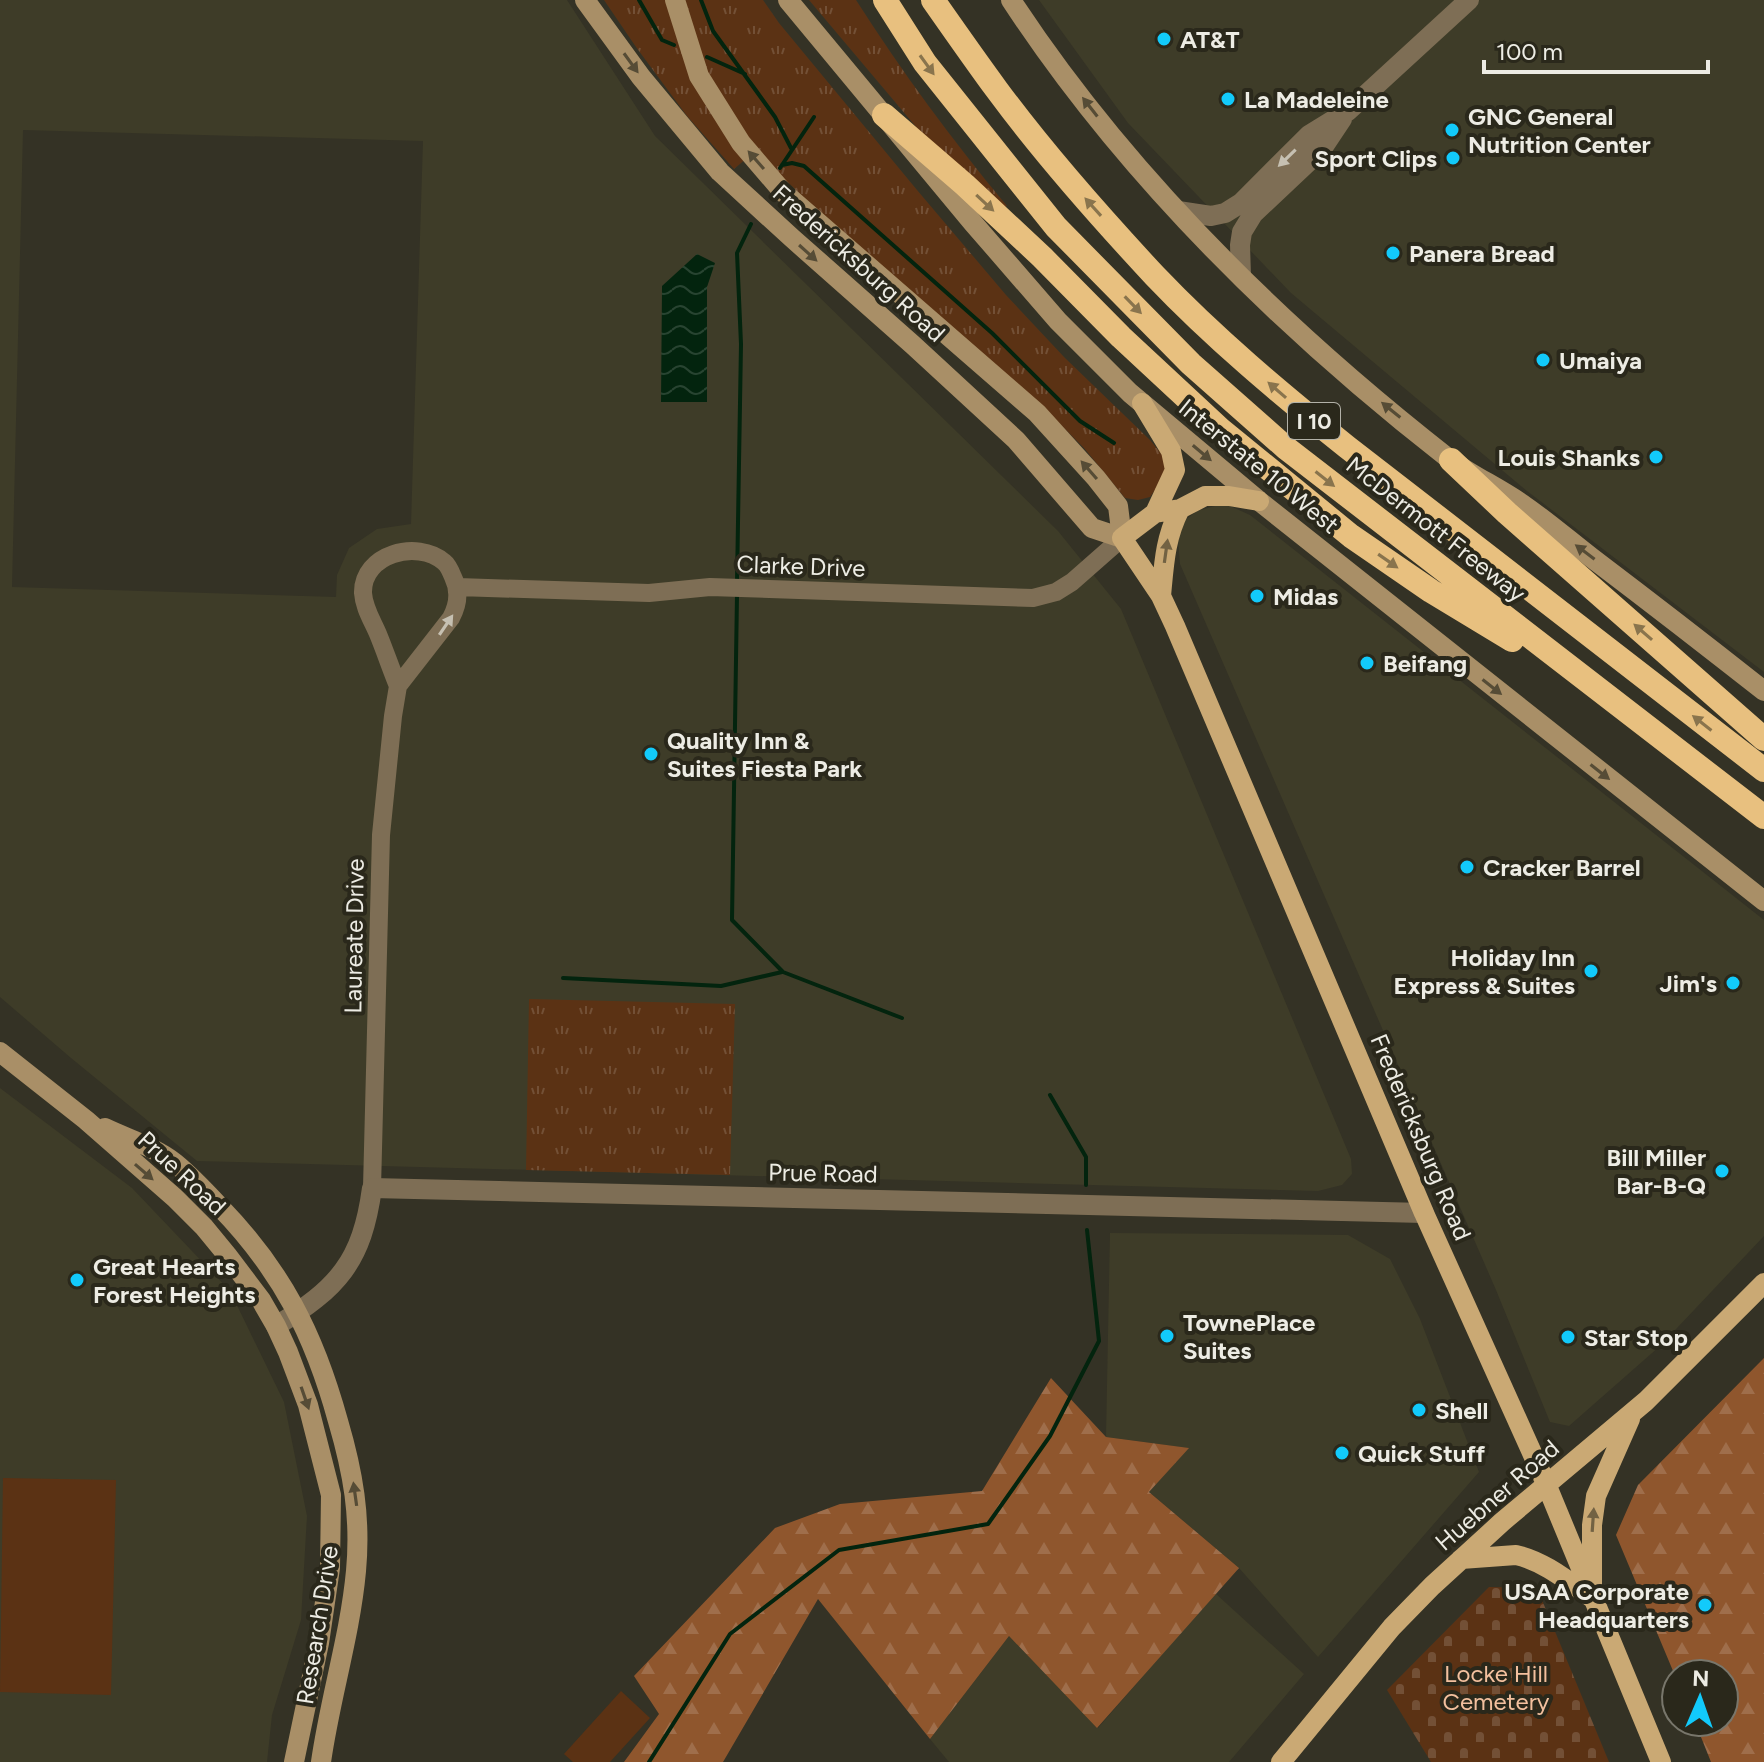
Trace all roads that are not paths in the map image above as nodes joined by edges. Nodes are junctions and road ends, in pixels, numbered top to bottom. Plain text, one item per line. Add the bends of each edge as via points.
1 (585, 0) edge
2 (675, 0) edge
3 (788, 0) edge
4 (885, 0) edge
5 (933, 0) edge
6 (1011, 0) edge
7 (1469, 0) edge
8 (1348, 111) junction
9 (884, 115) junction
10 (1178, 211) junction
11 (1241, 276) junction
12 (1142, 403) junction
13 (1451, 460) junction
14 (1259, 501) junction
15 (1180, 509) junction
16 (1155, 513) junction
17 (1122, 538) junction
18 (458, 587) junction
19 (1161, 596) junction
20 (398, 686) junction
21 (1764, 691) edge
22 (1607, 697) junction
23 (1764, 739) edge
24 (1764, 770) edge
25 (1764, 817) edge
26 (1764, 901) edge
27 (0, 1052) edge
28 (86, 1120) junction
29 (372, 1188) junction
30 (1424, 1213) junction
31 (1764, 1283) edge
32 (298, 1312) junction
33 (276, 1326) junction
34 (1631, 1415) junction
35 (1547, 1486) junction
36 (331, 1495) junction
37 (1461, 1559) junction
38 (1592, 1598) junction
39 (352, 1599) junction
40 (301, 1723) junction
41 (325, 1739) junction
42 (294, 1762) edge
43 (311, 1762) edge
44 (321, 1762) edge
45 (1281, 1762) edge
46 (1661, 1762) edge

1 -> 17 main road, Fredericksburg Road via 720,172 1016,440 1092,528
17 -> 2 main road, Fredericksburg Road via 1118,506 1037,413 783,192 741,143 699,76
3 - 9 main road, Interstate 10 West
4 -> 22 highway, McDermott Freeway / I 10 via 925,63 1056,227 1191,364 1286,448
24 -> 5 highway, McDermott Freeway / I 10 via 1347,447 1233,351 1085,199
10 -> 6 main road via 1128,156
7 - 8 street
8 -> 10 street via 1309,135 1225,213
8 - 11 street via 1322,149 1253,214 1242,232
9 - 12 main road, Interstate 10 West via 1058,321
9 -> 22 highway via 965,185 1220,429 1351,536
10 - 11 main road
13 -> 11 main road via 1339,368
12 -> 14 main road, Interstate 10 West
12 - 16 main road via 1171,451 1175,470
21 -> 13 main road via 1524,505
23 -> 13 highway
14 - 15 main road via 1205,496
14 -> 26 main road, Interstate 10 West
15 - 16 main road
19 -> 15 main road via 1170,528
16 - 17 main road
17 - 18 street, Clarke Drive via 1072,582 1033,598 710,587 649,593
17 - 19 main road, Fredericksburg Road
20 -> 18 street, Laureate Drive via 451,618
18 - 20 street, Laureate Drive via 445,563 414,550 396,552 367,575 363,592 368,614
19 - 30 main road, Fredericksburg Road
20 - 29 street, Laureate Drive via 381,835
22 - 25 highway, McDermott Freeway / I 10
27 - 28 main road, Prue Road
28 - 32 main road, Prue Road via 158,1152 186,1173 259,1249
28 -> 33 main road, Prue Road via 204,1227
29 - 30 street, Prue Road
29 - 32 street via 363,1236 353,1257 318,1299
30 - 35 main road, Fredericksburg Road
31 - 34 main road, Huebner Road
32 - 33 street
39 -> 32 main road, Research Drive via 357,1508 350,1463 330,1390
33 -> 36 main road, Research Drive via 308,1405
34 - 35 main road, Huebner Road
38 -> 34 main road via 1596,1496
35 - 37 main road, Huebner Road
35 - 38 main road, Fredericksburg Road
36 - 39 main road via 342,1515 345,1581
36 - 40 main road, Research Drive via 330,1568
37 - 38 main road via 1524,1557
37 - 45 main road, Huebner Road via 1392,1627
38 - 46 main road, Fredericksburg Road
39 - 40 main road via 343,1611 318,1713
39 - 41 main road, Research Drive
40 - 42 main road, Research Drive
41 - 43 main road
41 - 44 main road, Research Drive

